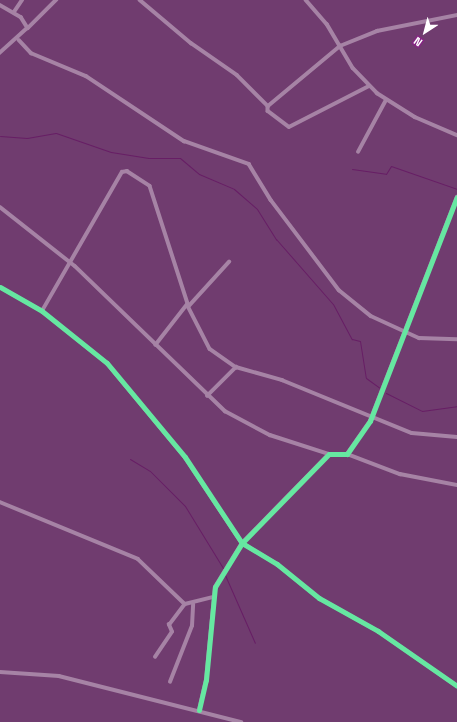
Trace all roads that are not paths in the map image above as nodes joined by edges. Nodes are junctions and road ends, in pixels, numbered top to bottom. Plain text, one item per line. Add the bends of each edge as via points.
1 (22, 0) edge
2 (56, 0) edge
3 (140, 0) edge
4 (306, 0) edge
5 (0, 6) edge
6 (14, 12) junction
7 (457, 15) edge
8 (28, 28) junction
9 (19, 40) junction
10 (340, 46) junction
11 (0, 53) edge
12 (369, 86) junction
13 (386, 100) junction
14 (268, 106) junction
15 (457, 135) edge
16 (358, 152) dead end
17 (457, 197) edge
18 (0, 207) edge
19 (69, 261) junction
20 (229, 262) dead end
21 (0, 287) edge
22 (188, 306) junction
23 (42, 311) junction
24 (405, 333) junction
25 (457, 340) edge
26 (156, 346) junction
27 (236, 367) junction
28 (207, 396) junction
29 (372, 418) junction
30 (457, 437) edge
31 (329, 454) junction
32 (347, 454) junction
33 (457, 484) edge
34 (0, 502) edge
35 (242, 543) junction
36 (214, 597) junction
37 (185, 604) junction
38 (193, 605) junction
39 (155, 657) dead end
40 (0, 672) edge
41 (170, 682) dead end
42 (457, 686) edge
43 (199, 710) junction
44 (241, 722) edge

1 - 6 street
2 - 8 street
3 - 14 street via 237,75
4 - 10 street
5 - 6 street
6 - 8 street via 26,21
7 - 10 street via 377,31
8 - 9 street
9 - 11 street
9 - 24 street via 32,53 86,76 184,141 249,164 271,200 339,290 371,316
10 - 12 street
10 - 14 street
12 - 13 street
12 - 14 street via 289,127 268,112
13 - 15 street
13 - 16 street
17 - 24 street
18 - 19 street
19 - 22 street via 122,172 127,171 150,186
19 - 23 street
19 - 26 street
20 - 22 street
21 - 23 street
22 - 26 street
22 - 27 street via 210,349
23 - 35 street via 101,358 131,390 185,457
24 - 25 street via 421,338
24 - 29 street
26 - 28 street
27 - 28 street
27 - 29 street via 282,380
28 - 31 street via 225,411 270,435
29 - 30 street via 412,433
29 - 32 street
31 - 32 street
31 - 35 street
32 - 33 street via 400,474
34 - 37 street via 138,559
35 - 36 street via 215,587
35 - 42 street via 277,564 319,598 378,631
36 - 38 street
36 - 43 street via 206,680
37 - 38 street
37 - 39 street via 169,625 172,632
38 - 41 street via 193,622
40 - 43 street via 41,672
43 - 44 street

